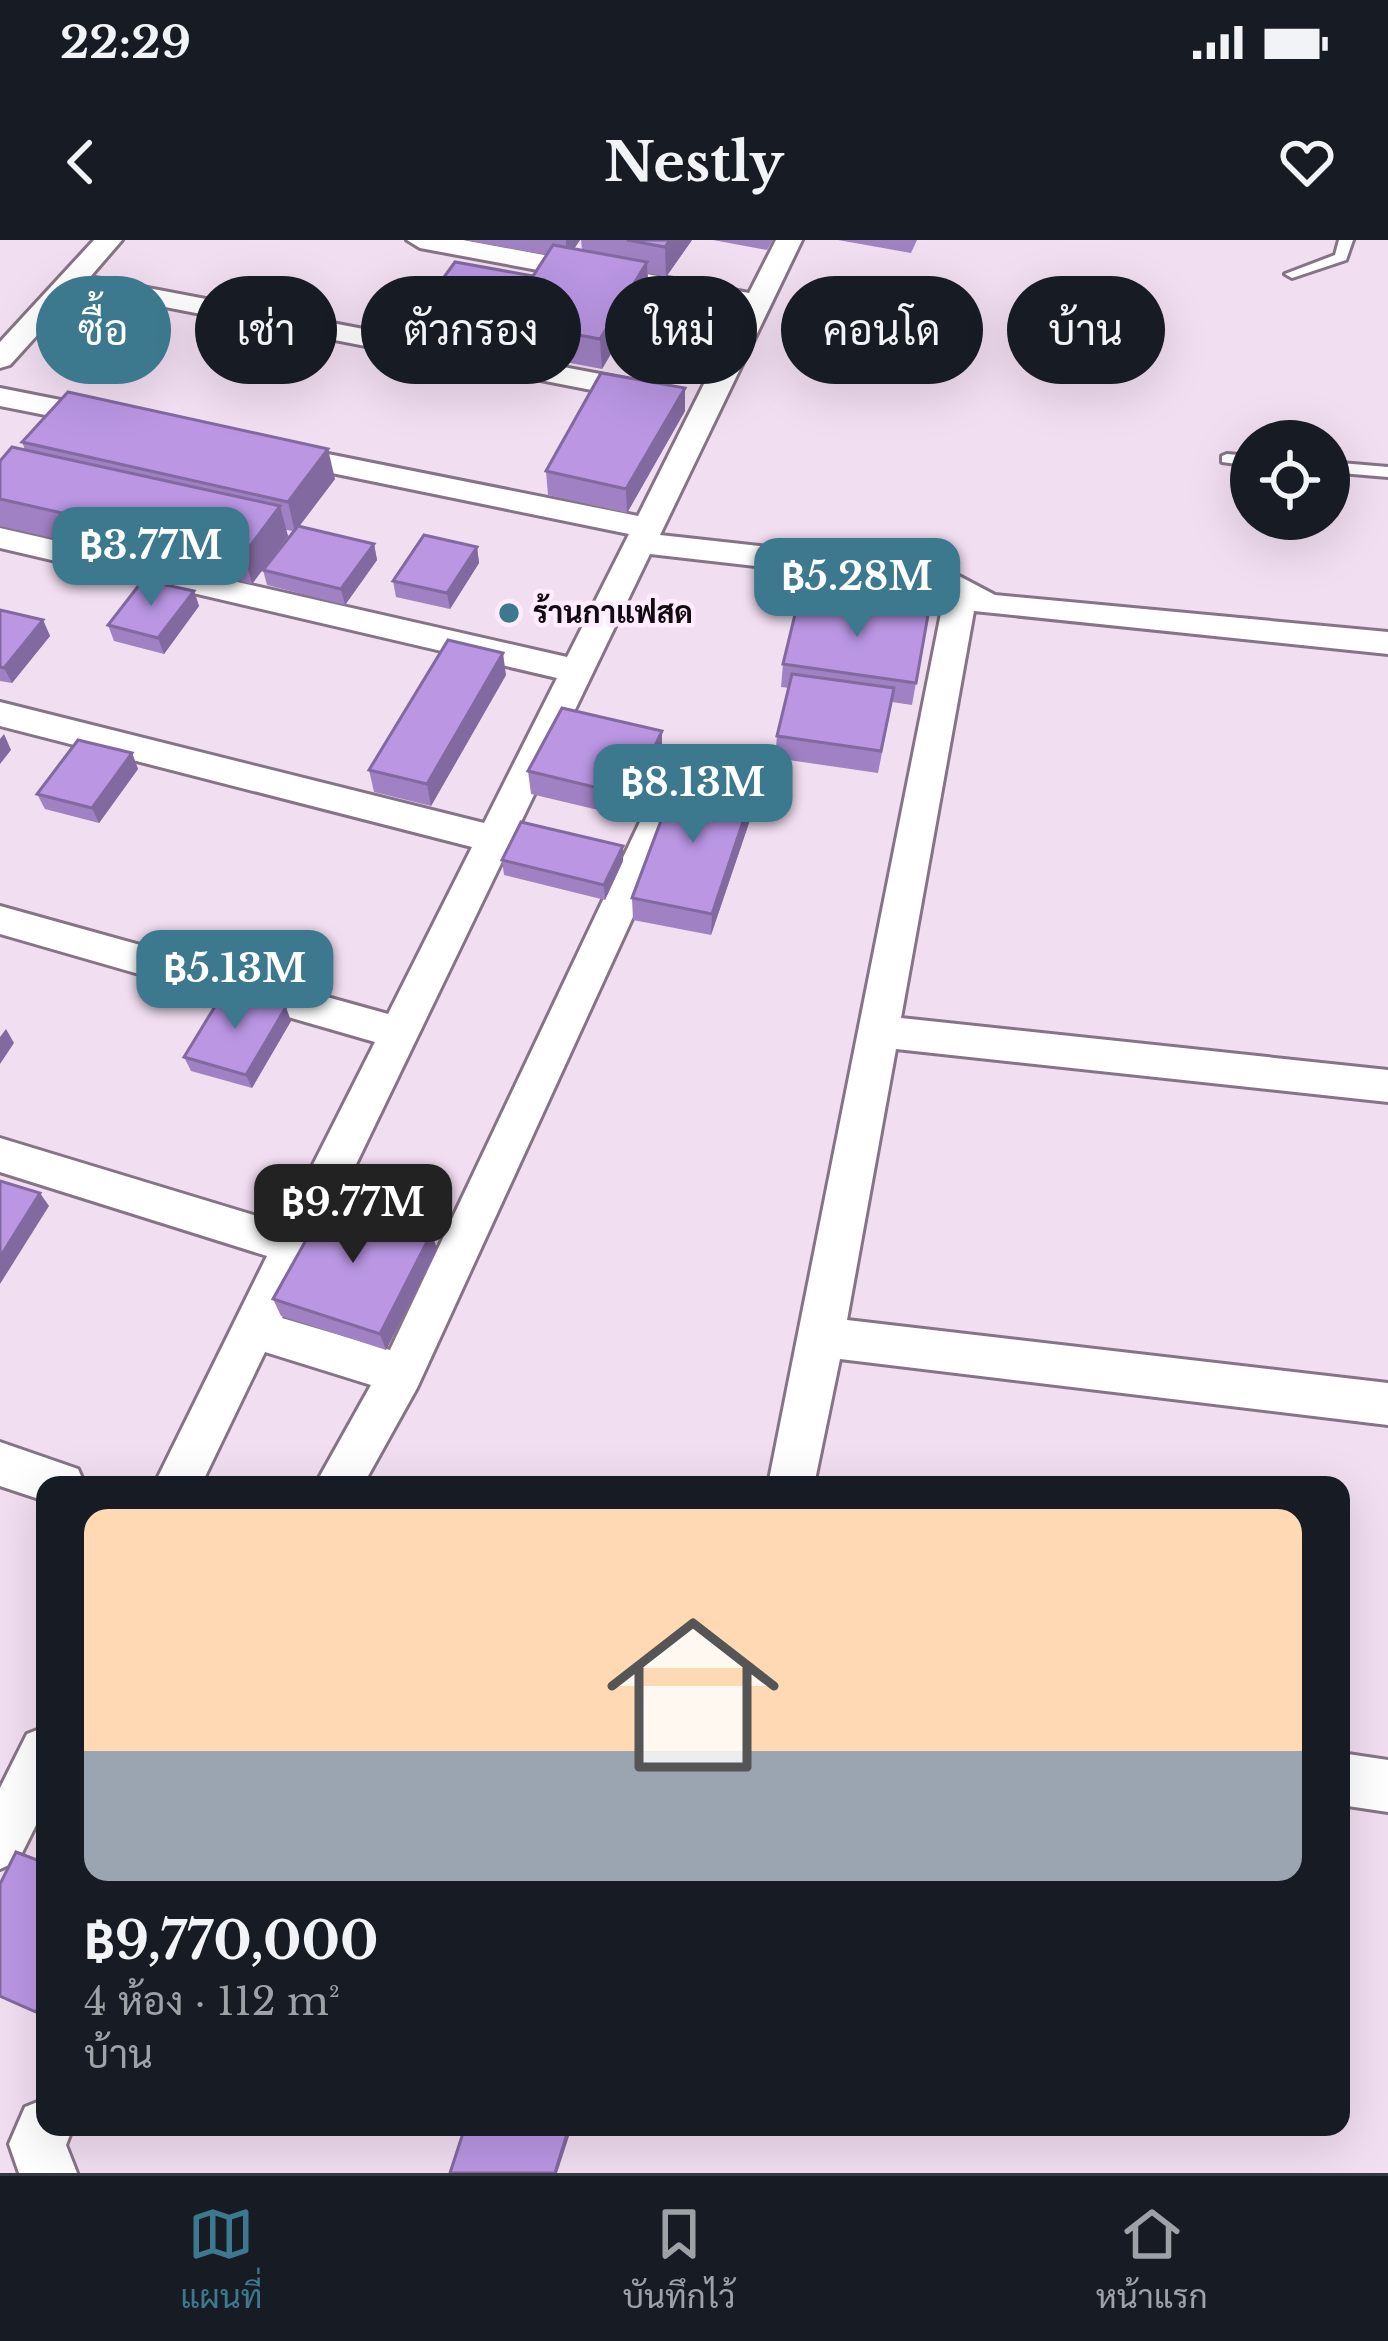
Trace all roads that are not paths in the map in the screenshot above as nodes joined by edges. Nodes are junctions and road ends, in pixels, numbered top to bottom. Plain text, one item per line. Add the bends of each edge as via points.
1 (109, 240) edge
2 (420, 240) edge
3 (789, 240) edge
4 (1346, 240) edge
5 (1292, 274) dead end
6 (76, 276) edge
7 (171, 300) edge
8 (758, 303) junction
9 (36, 319) edge
10 (0, 359) edge
11 (0, 397) edge
12 (708, 404) junction
13 (139, 425) edge
14 (254, 448) edge
15 (1227, 459) dead end
16 (1230, 459) edge
17 (1350, 469) edge
18 (1388, 472) edge
19 (643, 536) junction
20 (0, 538) edge
21 (962, 589) junction
22 (1388, 643) edge
23 (577, 671) junction
24 (0, 715) edge
25 (674, 788) edge
26 (494, 839) junction
27 (0, 920) edge
28 (879, 1031) junction
29 (399, 1033) junction
30 (1388, 1086) edge
31 (0, 1155) edge
32 (294, 1246) junction
33 (253, 1329) junction
34 (822, 1337) junction
35 (401, 1374) junction
36 (1388, 1403) edge
37 (0, 1464) edge
38 (36, 1476) edge
39 (180, 1476) edge
40 (343, 1476) edge
41 (793, 1476) edge
42 (36, 1770) edge
43 (1350, 1780) edge
44 (1388, 1786) edge
45 (0, 1844) edge
46 (41, 2136) edge
47 (48, 2173) edge

1 - 6 street
2 - 8 street
3 - 8 street
4 - 5 lane via 1341,257
7 - 12 street
8 - 12 street
9 - 10 street
11 - 13 street
12 - 19 street
14 - 19 street
15 - 16 lane
17 - 18 lane
19 - 21 street via 940,576
19 - 23 street
20 - 23 street
21 - 22 street via 988,604
21 - 28 street
23 - 26 street
24 - 26 street
25 - 35 street
26 - 29 street
27 - 29 street
28 - 30 street
28 - 34 street
29 - 32 street
31 - 32 street
32 - 33 street
33 - 35 street
33 - 39 street
34 - 36 street
34 - 41 street
35 - 40 street
37 - 38 street
42 - 45 street
43 - 44 street
46 - 47 street

